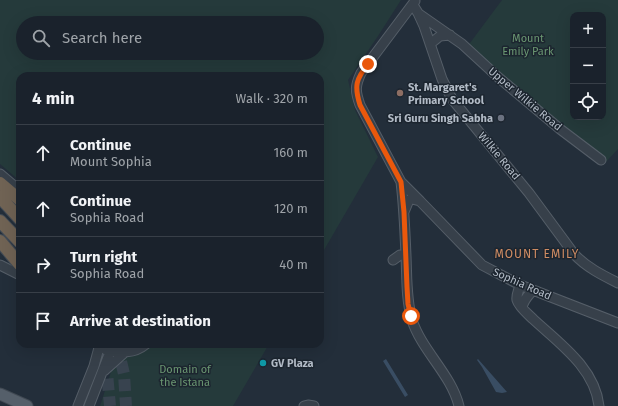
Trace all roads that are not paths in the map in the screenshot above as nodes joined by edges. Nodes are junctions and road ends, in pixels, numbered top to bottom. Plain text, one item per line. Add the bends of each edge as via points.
1 (414, 2) edge
2 (418, 13) junction
3 (450, 35) junction
4 (430, 44) junction
5 (601, 160) dead end
6 (0, 174) edge
7 (401, 182) junction
8 (0, 183) edge
9 (16, 188) edge
10 (0, 197) edge
11 (16, 197) edge
12 (422, 203) junction
13 (404, 212) junction
14 (16, 215) edge
15 (0, 221) edge
16 (16, 238) edge
17 (0, 242) edge
18 (406, 255) junction
19 (16, 260) edge
20 (393, 260) dead end
21 (0, 266) edge
22 (16, 273) edge
23 (618, 283) edge
24 (520, 285) junction
25 (533, 290) junction
26 (522, 308) junction
27 (618, 323) edge
28 (100, 348) edge
29 (111, 348) edge
30 (140, 348) edge
31 (124, 353) junction
32 (102, 372) junction
33 (0, 394) edge
34 (27, 406) edge
35 (78, 406) edge
36 (89, 406) edge
37 (459, 406) edge
38 (599, 406) edge

1 - 2 street, Wilkie Road
1 - 7 street, Sophia Road via 361,73 356,88 360,105
2 - 3 street, Upper Wilkie Road
2 - 4 street, Wilkie Road
3 - 4 street via 440,36
3 - 5 street, Upper Wilkie Road via 560,129
4 - 23 street, Wilkie Road via 452,99 529,193 574,254 591,269
6 - 9 street
7 - 12 street, Sophia Road
7 - 13 street
8 - 11 highway
10 - 14 highway
12 - 13 street via 408,200
12 - 24 street, Sophia Road via 482,265
13 - 18 street
15 - 16 highway
17 - 19 highway
18 - 20 street via 400,255
18 - 37 street via 408,304 414,325 425,347 454,390
21 - 22 street
24 - 25 street, Sophia Road
24 - 26 street via 517,299
25 - 26 street
25 - 27 street, Sophia Road
26 - 38 street via 586,372
28 - 35 street
29 - 31 street
29 - 32 street
30 - 31 street
31 - 32 street
32 - 36 street
33 - 34 main road

